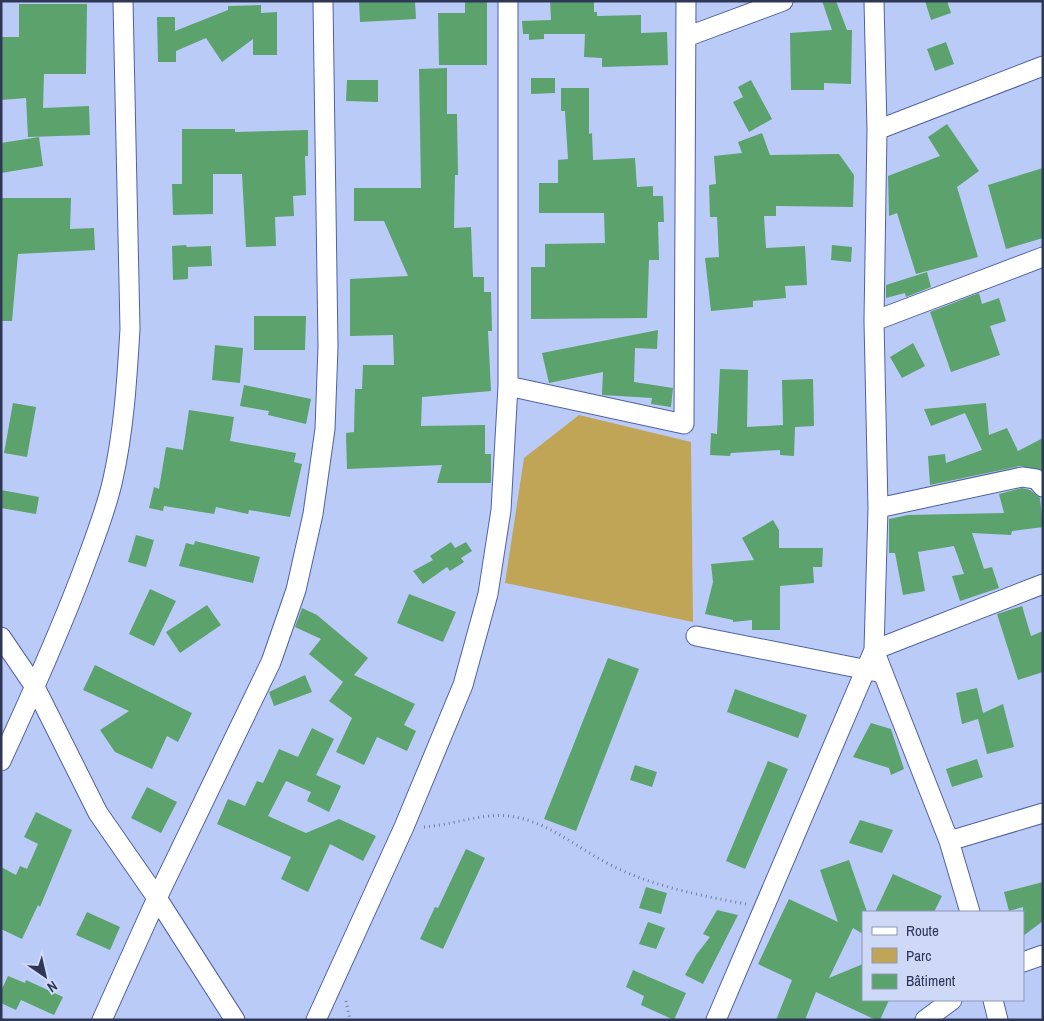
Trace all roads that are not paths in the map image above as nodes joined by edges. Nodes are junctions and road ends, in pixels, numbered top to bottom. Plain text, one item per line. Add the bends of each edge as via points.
1 (123, 1) edge
2 (323, 1) edge
3 (508, 1) edge
4 (686, 1) edge
5 (783, 1) edge
6 (874, 1) edge
7 (686, 37) junction
8 (1043, 66) edge
9 (877, 130) junction
10 (1043, 257) edge
11 (874, 320) junction
12 (508, 386) junction
13 (1043, 487) edge
14 (878, 508) junction
15 (1043, 584) edge
16 (1, 636) edge
17 (696, 636) dead end
18 (874, 650) junction
19 (874, 671) junction
20 (35, 687) junction
21 (1, 761) edge
22 (1043, 813) edge
23 (949, 841) junction
24 (157, 898) junction
25 (970, 911) edge
26 (1043, 955) edge
27 (1024, 962) edge
28 (951, 1001) edge
29 (993, 1001) edge
30 (102, 1020) edge
31 (235, 1020) edge
32 (316, 1020) edge
33 (716, 1020) edge
34 (925, 1020) edge
35 (998, 1020) edge

1 - 20 street via 130,328 121,432 113,480 95,538
2 - 24 street via 328,347 325,429 313,514 296,590 270,662
3 - 12 street
4 - 7 street
5 - 7 street
6 - 9 street
7 - 12 street via 684,424
8 - 9 street
9 - 11 street
10 - 11 street
11 - 14 street
12 - 32 street via 501,510 488,594 463,686 404,827
13 - 14 street via 1036,479 1022,477
14 - 18 street
15 - 18 street
16 - 20 street
17 - 19 street
18 - 19 street
19 - 23 street
19 - 33 street via 764,907
20 - 21 street
20 - 24 street via 98,813
22 - 23 street
23 - 25 street
24 - 30 street
24 - 31 street
26 - 27 street
28 - 34 street
29 - 35 street

